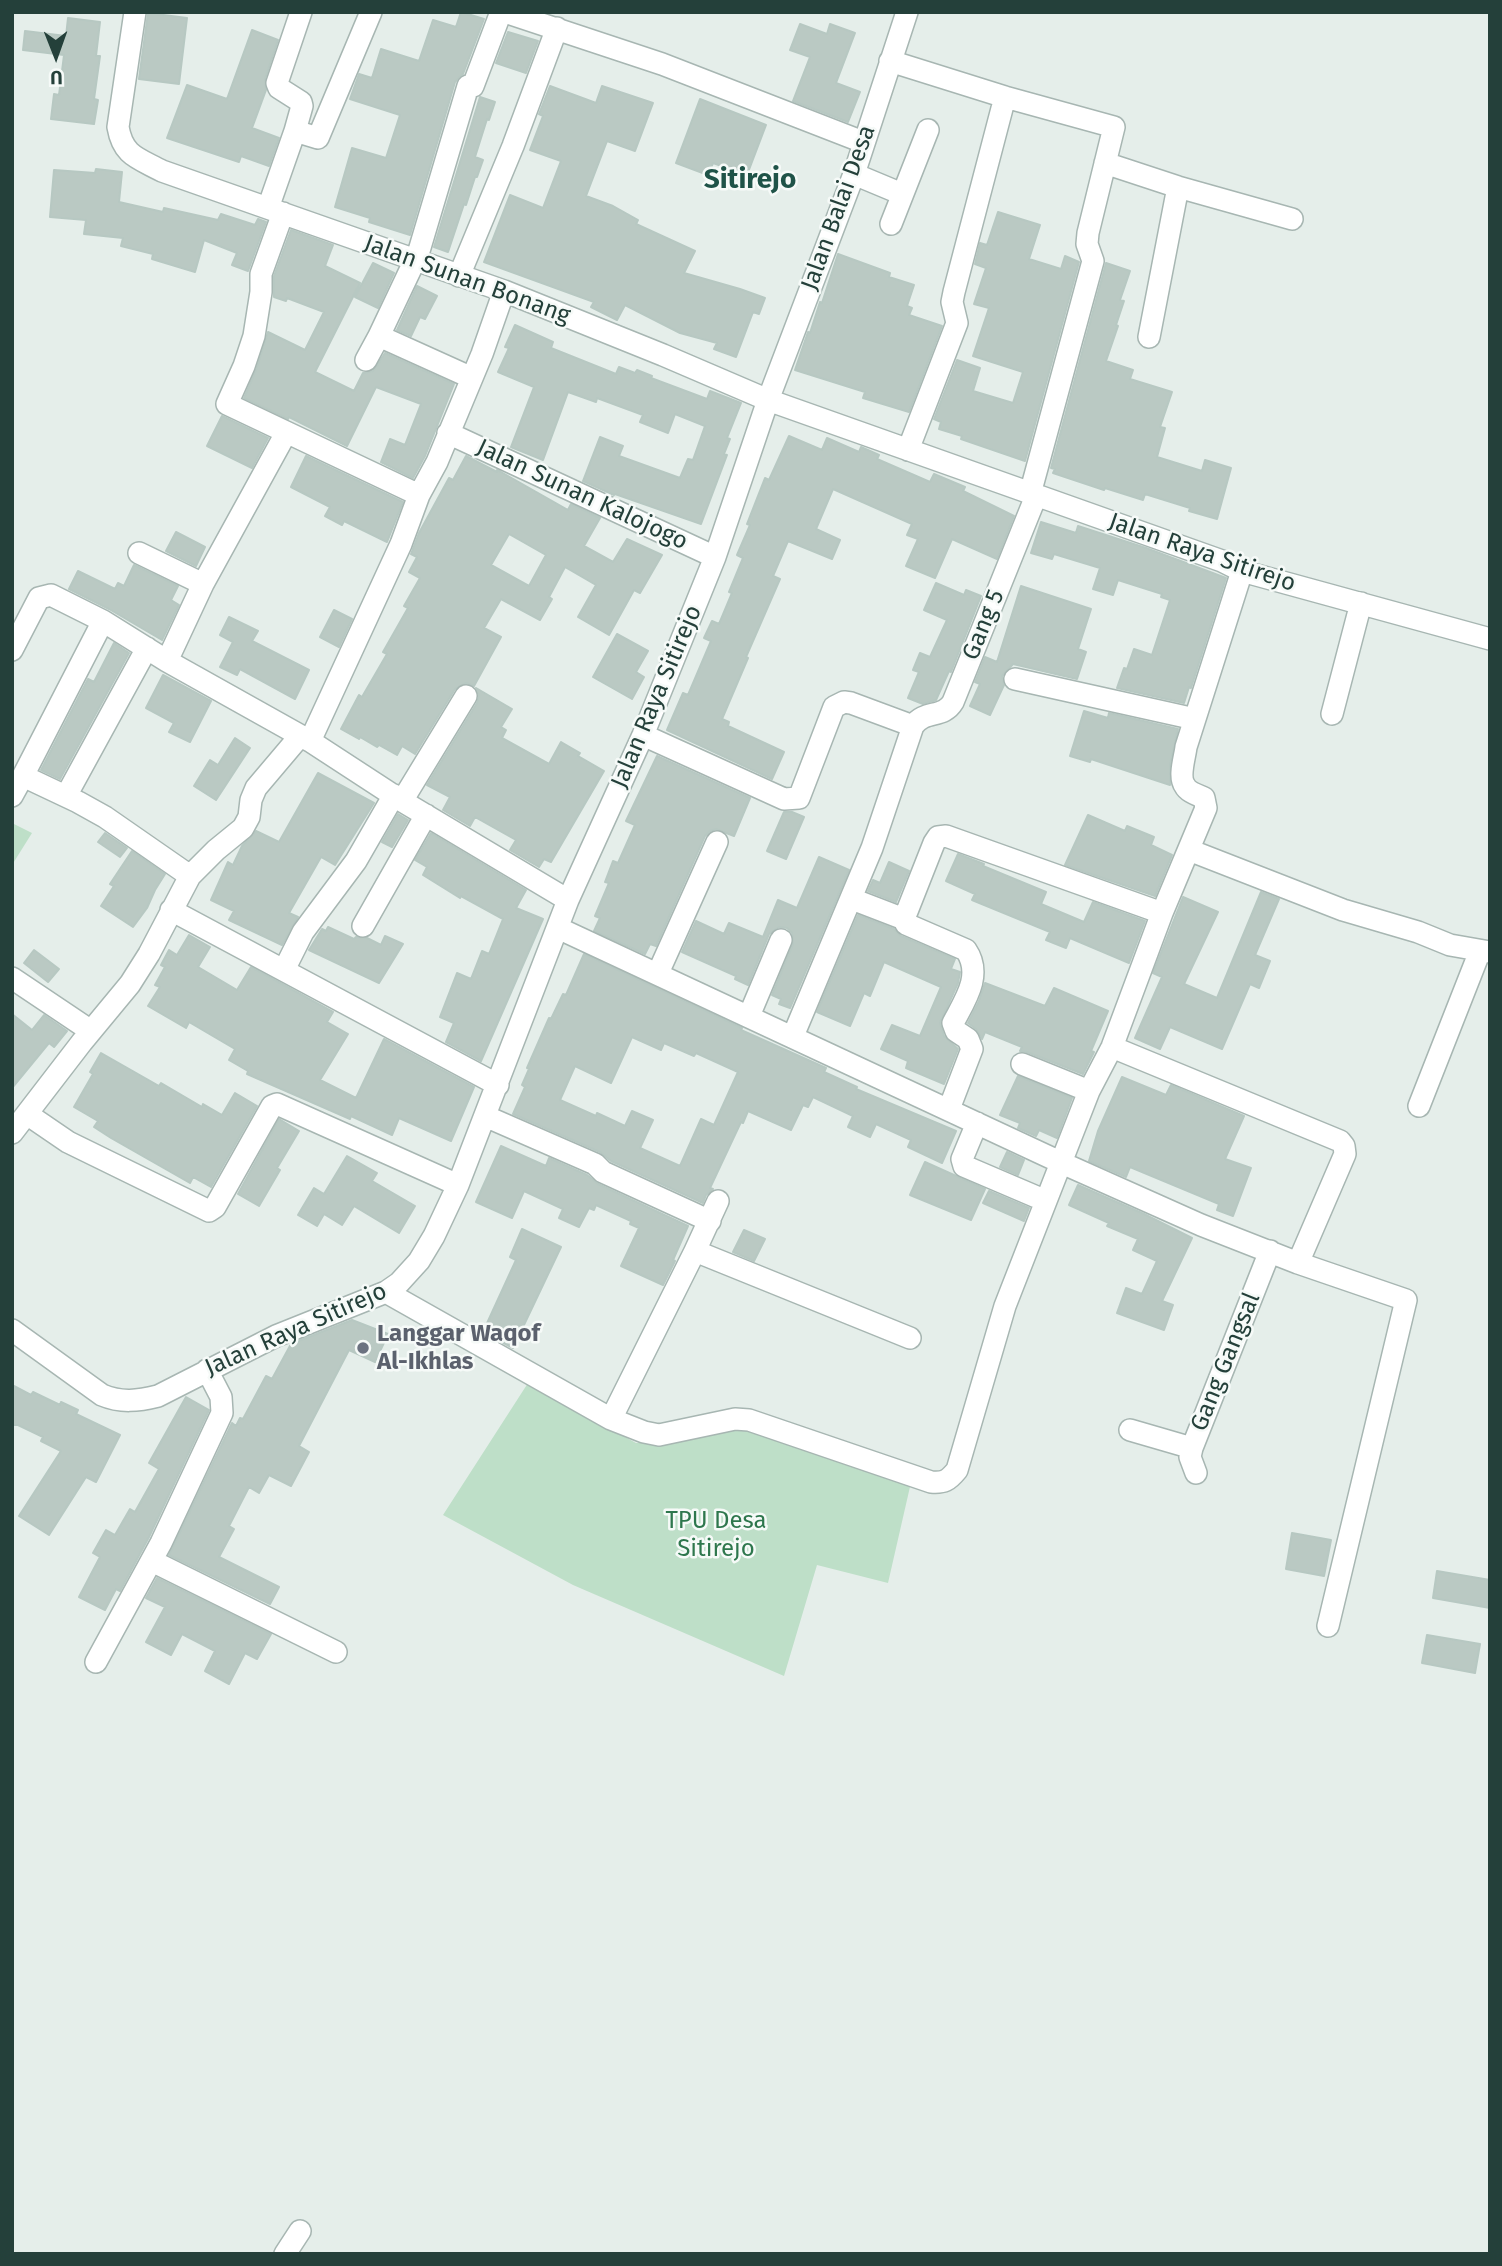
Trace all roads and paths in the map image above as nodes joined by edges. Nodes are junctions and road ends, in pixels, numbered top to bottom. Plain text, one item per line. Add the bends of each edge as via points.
1 (135, 12) edge
2 (301, 12) edge
3 (371, 12) edge
4 (503, 12) edge
5 (904, 13) edge
6 (557, 28) junction
7 (890, 61) junction
8 (1005, 97) junction
9 (928, 130) dead end
10 (295, 131) junction
11 (863, 142) junction
12 (1105, 163) junction
13 (854, 174) junction
14 (1178, 187) junction
15 (902, 194) junction
16 (275, 210) junction
17 (1292, 219) dead end
18 (891, 224) dead end
19 (416, 260) junction
20 (460, 276) junction
21 (504, 291) junction
22 (379, 336) junction
23 (1149, 337) dead end
24 (366, 360) dead end
25 (472, 378) junction
26 (768, 400) junction
27 (286, 433) junction
28 (448, 433) junction
29 (908, 450) junction
30 (419, 495) junction
31 (1033, 495) junction
32 (139, 553) dead end
33 (715, 557) junction
34 (1242, 571) junction
35 (203, 584) junction
36 (1361, 603) junction
37 (103, 621) junction
38 (1490, 639) edge
39 (13, 648) edge
40 (147, 648) junction
41 (167, 661) junction
42 (1015, 678) dead end
43 (466, 696) dead end
44 (1332, 714) dead end
45 (1195, 719) junction
46 (912, 729) junction
47 (643, 735) junction
48 (305, 738) junction
49 (23, 776) junction
50 (12, 796) edge
51 (66, 796) junction
52 (398, 798) junction
53 (426, 815) junction
54 (717, 842) dead end
55 (1189, 850) junction
56 (190, 876) junction
57 (852, 899) junction
58 (568, 901) junction
59 (172, 909) junction
60 (1162, 913) junction
61 (904, 919) junction
62 (363, 926) dead end
63 (558, 928) junction
64 (781, 940) dead end
65 (1485, 952) edge
66 (284, 970) junction
67 (657, 973) junction
68 (12, 978) edge
69 (749, 1016) junction
70 (90, 1031) junction
71 (793, 1036) junction
72 (1111, 1046) junction
73 (1022, 1064) dead end
74 (498, 1085) junction
75 (1089, 1091) junction
76 (1419, 1106) dead end
77 (949, 1109) junction
78 (27, 1114) junction
79 (485, 1116) junction
80 (977, 1123) junction
81 (12, 1133) edge
82 (1062, 1163) junction
83 (458, 1185) junction
84 (718, 1201) dead end
85 (1046, 1201) junction
86 (710, 1221) junction
87 (695, 1251) junction
88 (1270, 1251) junction
89 (1298, 1263) junction
90 (386, 1292) junction
91 (12, 1331) edge
92 (910, 1338) dead end
93 (207, 1370) junction
94 (611, 1419) junction
95 (1130, 1430) dead end
96 (1192, 1448) junction
97 (1196, 1473) dead end
98 (152, 1561) junction
99 (1328, 1626) dead end
100 (336, 1652) dead end
101 (96, 1662) dead end
102 (300, 2231) dead end
103 (285, 2254) edge

1 - 16 street, Jalan Sunan Bonang via 118,127 121,143 130,154 162,171
2 - 10 street via 277,83 301,102
3 - 10 street via 318,138
4 - 6 street
4 - 19 street via 473,86 468,86
5 - 7 street, Jalan Balai Desa
6 - 11 street
6 - 20 street
7 - 8 street
7 - 11 street, Jalan Balai Desa
8 - 12 street, Gang 5 via 1114,127
8 - 29 street via 954,292 957,323
9 - 15 street
10 - 16 street
11 - 13 street, Jalan Balai Desa
12 - 14 street
12 - 31 street, Gang 5 via 1088,233 1093,261
13 - 15 street
13 - 26 street, Jalan Balai Desa
14 - 17 street
14 - 23 street
15 - 18 street
16 - 19 street, Jalan Sunan Bonang
16 - 27 street via 254,336 227,404
19 - 20 street, Jalan Sunan Bonang
19 - 22 street
20 - 21 street, Jalan Sunan Bonang
21 - 25 street
21 - 26 street, Jalan Sunan Bonang
22 - 24 street
22 - 25 street
25 - 28 street
26 - 29 street, Jalan Raya Sitirejo
26 - 33 street, Jalan Raya Sitirejo
27 - 30 street
27 - 35 street
28 - 30 street
28 - 33 street, Jalan Sunan Kalojogo
29 - 31 street, Jalan Raya Sitirejo
30 - 48 street via 401,544
31 - 34 street, Jalan Raya Sitirejo
31 - 46 street, Gang 5 via 953,702 943,712 925,715
32 - 35 street
33 - 47 street, Jalan Raya Sitirejo
34 - 36 street, Jalan Raya Sitirejo
34 - 45 street
35 - 41 street
36 - 38 street, Jalan Raya Sitirejo
36 - 44 street
37 - 39 street via 51,595 44,596
37 - 40 street
37 - 49 street
40 - 41 street
40 - 51 street
41 - 48 street
42 - 45 street
43 - 52 street
45 - 55 street via 1183,780 1186,789 1204,799 1206,808
46 - 47 street via 851,703 838,704 799,798 791,800
46 - 57 street
47 - 58 street, Jalan Raya Sitirejo
48 - 52 street
48 - 56 street via 256,788 243,828
49 - 50 street
49 - 51 street
51 - 56 street
52 - 53 street
52 - 66 street via 303,932
53 - 58 street
53 - 62 street
54 - 67 street
55 - 60 street
55 - 65 street via 1343,910
56 - 59 street
57 - 61 street
57 - 71 street
58 - 63 street, Jalan Raya Sitirejo
59 - 66 street
59 - 70 street via 130,984
60 - 61 street via 946,836 934,843
60 - 72 street
61 - 77 street via 906,924 966,950 974,965 973,980 953,1023 972,1049
63 - 67 street
63 - 74 street, Jalan Raya Sitirejo
64 - 69 street
65 - 76 street
66 - 74 street
67 - 69 street
68 - 70 street
69 - 71 street
70 - 78 street
71 - 77 street
72 - 75 street
72 - 89 street via 1340,1141 1345,1154
73 - 75 street
74 - 79 street, Jalan Raya Sitirejo
75 - 82 street
77 - 80 street
78 - 81 street
78 - 83 street via 68,1142 209,1211 277,1104
79 - 83 street, Jalan Raya Sitirejo
79 - 86 street
80 - 82 street
80 - 85 street via 964,1166
82 - 85 street
82 - 88 street
83 - 90 street, Jalan Raya Sitirejo via 419,1261
84 - 86 street
85 - 94 street via 1005,1306 957,1470 942,1483 749,1420 659,1435
86 - 87 street
87 - 92 street
87 - 94 street
88 - 89 street
88 - 96 street, Gang Gangsal
89 - 99 street via 1406,1300
90 - 93 street, Jalan Raya Sitirejo via 276,1336
90 - 94 street
91 - 93 street, Jalan Raya Sitirejo via 116,1401 158,1396
93 - 98 street via 221,1397 222,1413
95 - 96 street
96 - 97 street, Gang Gangsal
98 - 100 street
98 - 101 street
102 - 103 street

